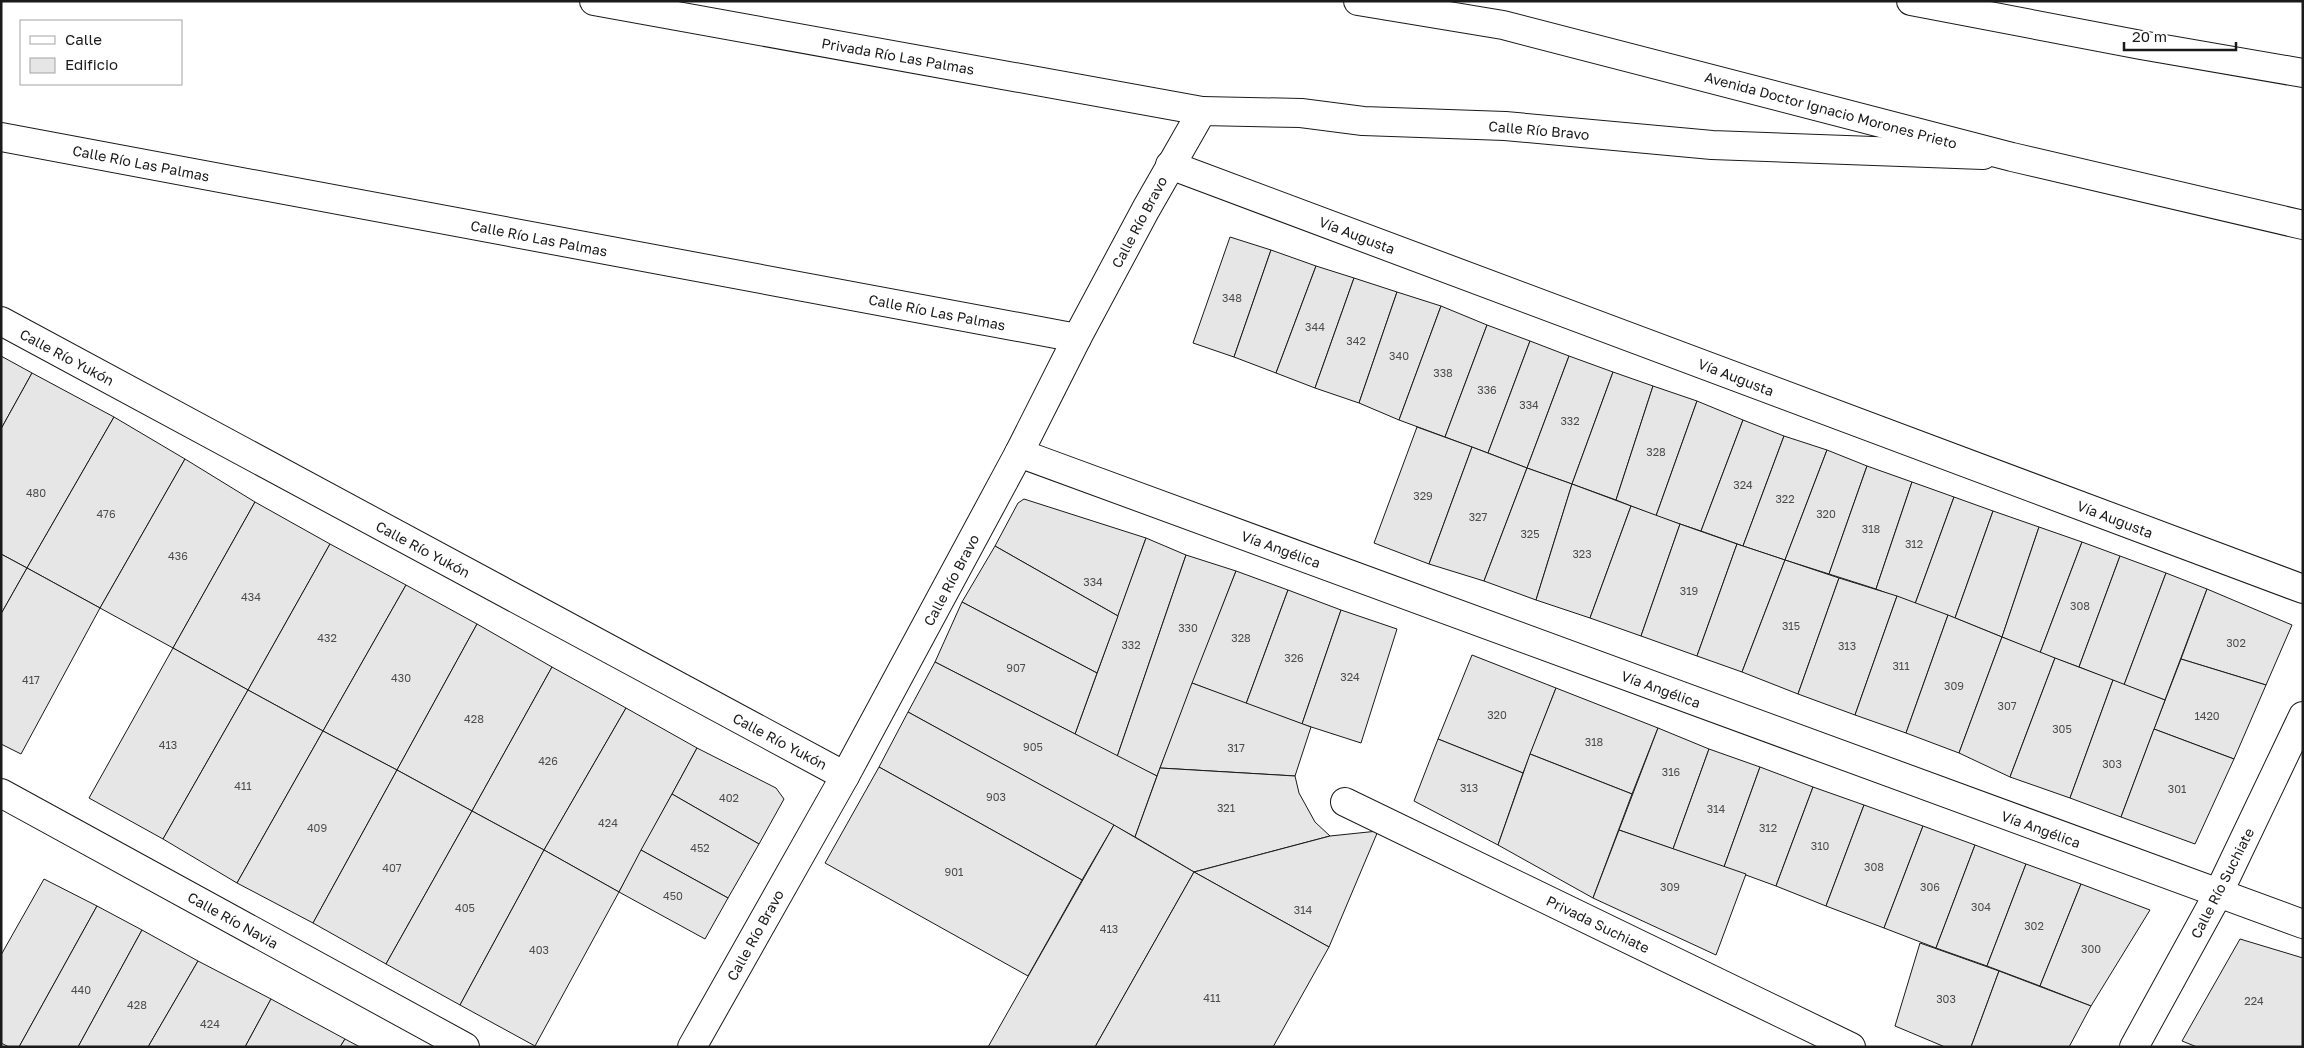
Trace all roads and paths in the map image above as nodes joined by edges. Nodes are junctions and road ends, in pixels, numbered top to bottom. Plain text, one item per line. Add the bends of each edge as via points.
1 (594, 1) edge
2 (1358, 1) edge
3 (1911, 1) edge
4 (2303, 73) edge
5 (1202, 111) junction
6 (1, 137) edge
7 (2012, 157) junction
8 (1170, 165) junction
9 (2303, 225) edge
10 (1, 321) edge
11 (1077, 338) junction
12 (1020, 453) junction
13 (2303, 589) edge
14 (2303, 716) edge
15 (845, 776) junction
16 (1, 793) edge
17 (1346, 802) dead end
18 (2218, 894) junction
19 (2303, 924) edge
20 (465, 1047) edge
21 (692, 1047) edge
22 (1851, 1047) edge
23 (2134, 1047) edge

1 - 5 street, Privada Río Las Palmas
2 - 7 street, Avenida Doctor Ignacio Morones Prieto via 1503,25
3 - 4 street
5 - 7 street, Calle Río Bravo via 1505,126 1712,145
5 - 8 street, Calle Río Bravo
6 - 11 street, Calle Río Las Palmas
7 - 9 street, Avenida Doctor Ignacio Morones Prieto
8 - 11 street, Calle Río Bravo
8 - 13 street, Vía Augusta
10 - 15 street, Calle Río Yukón
11 - 12 street, Calle Río Bravo
12 - 15 street, Calle Río Bravo
12 - 18 street, Vía Angélica
14 - 18 street, Calle Río Suchiate
15 - 21 street, Calle Río Bravo
16 - 20 street, Calle Río Navia
17 - 22 street, Privada Suchiate
18 - 19 street, Vía Angélica
18 - 23 street, Calle Río Suchiate

